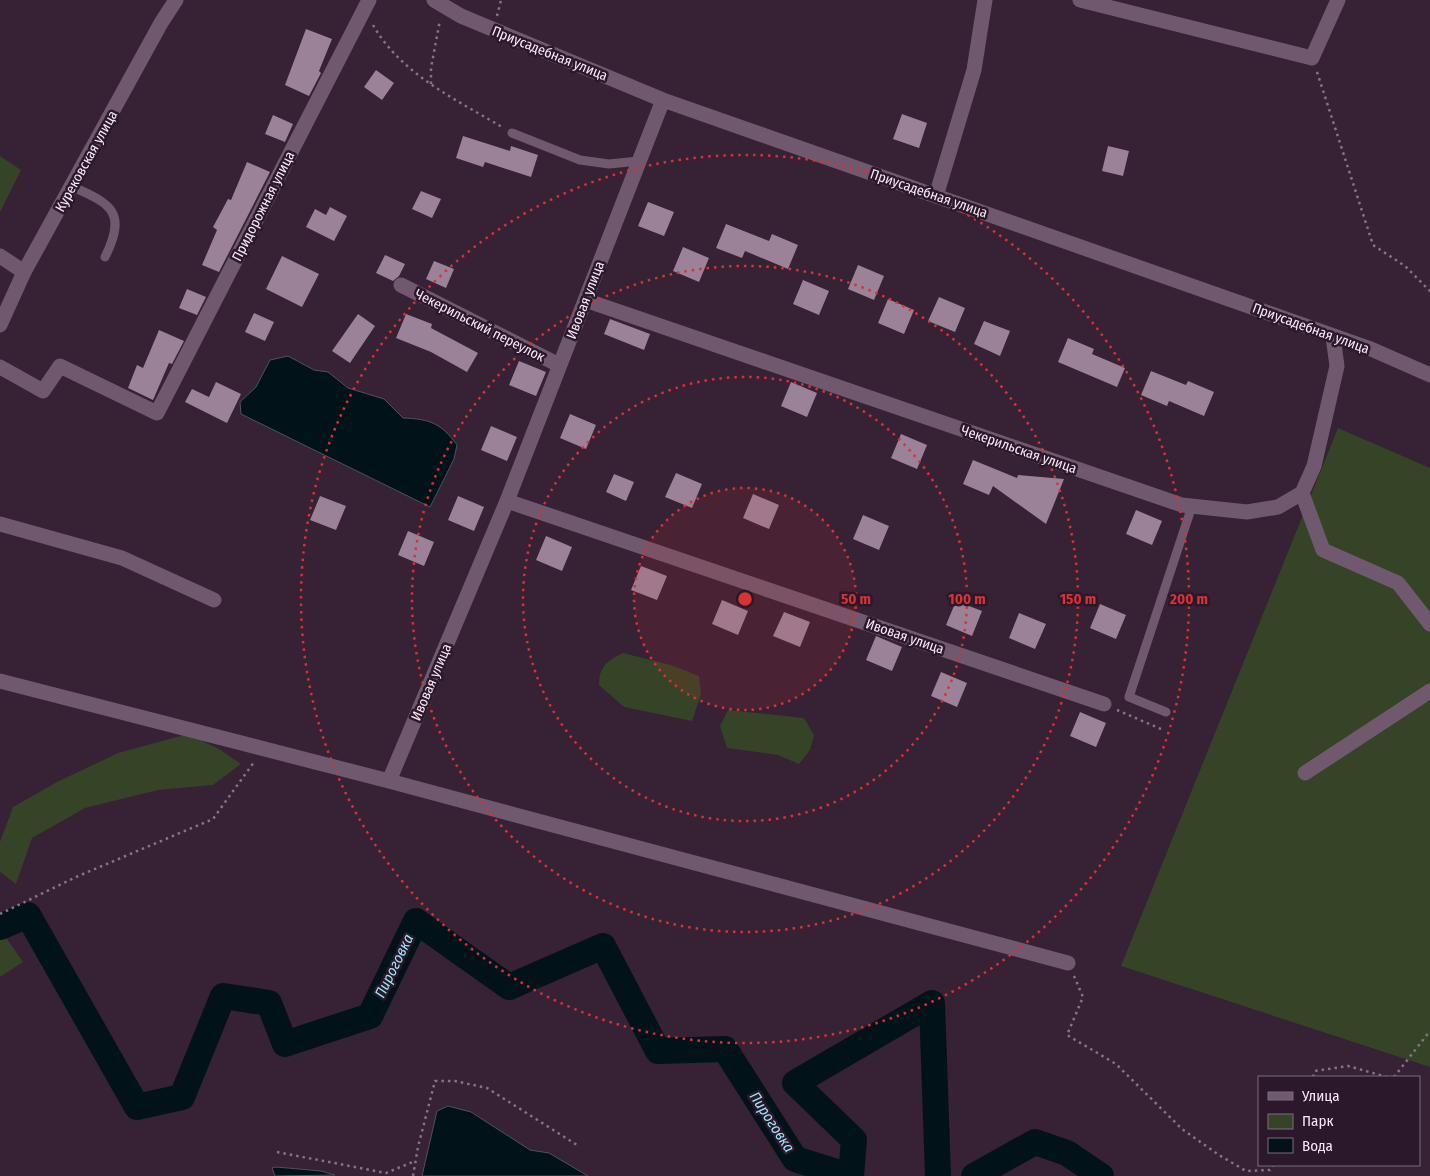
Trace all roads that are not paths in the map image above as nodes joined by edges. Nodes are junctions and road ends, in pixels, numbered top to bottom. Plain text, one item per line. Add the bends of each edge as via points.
1 (176, 0) edge
2 (985, 0) edge
3 (1080, 0) edge
4 (1338, 0) edge
5 (437, 2) edge
6 (366, 5) edge
7 (663, 100) junction
8 (512, 134) road end
9 (639, 161) junction
10 (72, 187) junction
11 (936, 196) junction
12 (0, 256) edge
13 (105, 257) dead end
14 (24, 272) junction
15 (401, 285) dead end
16 (585, 300) junction
17 (0, 325) edge
18 (1333, 337) junction
19 (560, 365) junction
20 (0, 367) edge
21 (1430, 375) edge
22 (1302, 493) junction
23 (507, 500) junction
24 (1192, 506) junction
25 (0, 524) edge
26 (214, 600) dead end
27 (1430, 624) edge
28 (0, 681) edge
29 (1430, 691) edge
30 (1104, 704) road end
31 (1166, 712) dead end
32 (1305, 772) dead end
33 (389, 781) junction
34 (1068, 963) road end

1 - 10 street, Курековская улица
2 - 11 street via 974,70
3 - 4 street via 1312,58
5 - 7 street, Приусадебная улица via 461,16
6 - 20 street, Придорожная улица via 157,413 60,366 43,391
7 - 9 street, Ивовая улица
7 - 11 street, Приусадебная улица
8 - 9 lane via 580,160 609,164
9 - 16 street, Ивовая улица
10 - 13 lane via 104,200 115,218 114,238
10 - 14 street, Курековская улица
11 - 18 street, Приусадебная улица
12 - 14 street
14 - 17 street, Курековская улица
15 - 19 street, Чекерильский переулок
16 - 19 street, Ивовая улица
16 - 24 street, Чекерильская улица
18 - 21 street, Приусадебная улица via 1371,349
18 - 22 street via 1337,366 1314,466
19 - 23 street, Ивовая улица
22 - 24 street, Чекерильская улица via 1278,507 1247,512
22 - 27 street via 1323,550 1398,583
23 - 30 street, Ивовая улица
23 - 33 street, Ивовая улица
24 - 31 lane via 1129,697
25 - 26 street via 122,558
28 - 33 street
29 - 32 street
33 - 34 street

